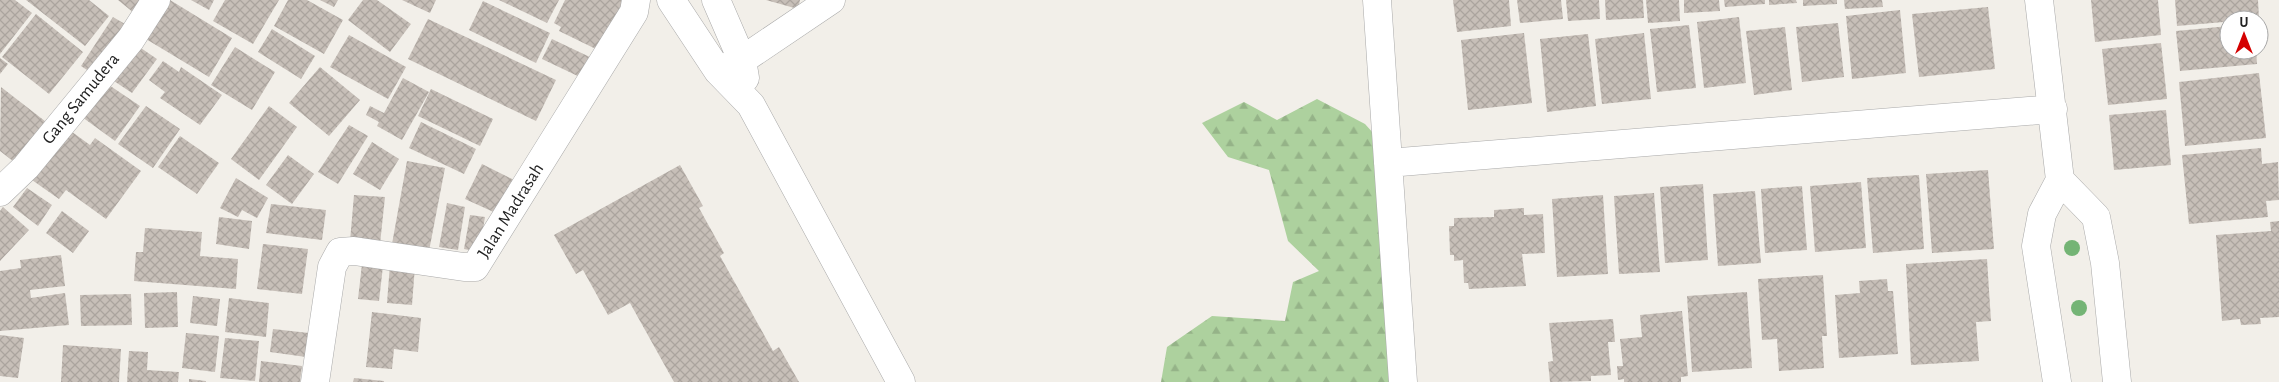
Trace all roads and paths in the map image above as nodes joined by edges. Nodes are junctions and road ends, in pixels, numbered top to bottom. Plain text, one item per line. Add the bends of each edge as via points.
1 (156, 0) edge
2 (636, 0) edge
3 (671, 0) edge
4 (716, 0) edge
5 (831, 0) edge
6 (1377, 0) edge
7 (2039, 0) edge
8 (730, 66) junction
9 (2053, 109) junction
10 (1388, 163) junction
11 (2060, 180) junction
12 (0, 192) edge
13 (315, 382) edge
14 (902, 382) edge
15 (1403, 382) edge
16 (2057, 382) edge
17 (2117, 382) edge

1 - 12 street, Gang Samudera via 131,39 26,167
2 - 13 street, Jalan Madrasah via 634,12 475,267 354,251 340,252 332,267
3 - 8 street
4 - 8 street
5 - 8 street
6 - 10 street
7 - 9 street
8 - 14 street
9 - 10 street
9 - 11 street
10 - 15 street
11 - 16 street via 2042,214 2036,246
11 - 17 street via 2096,217 2105,263

